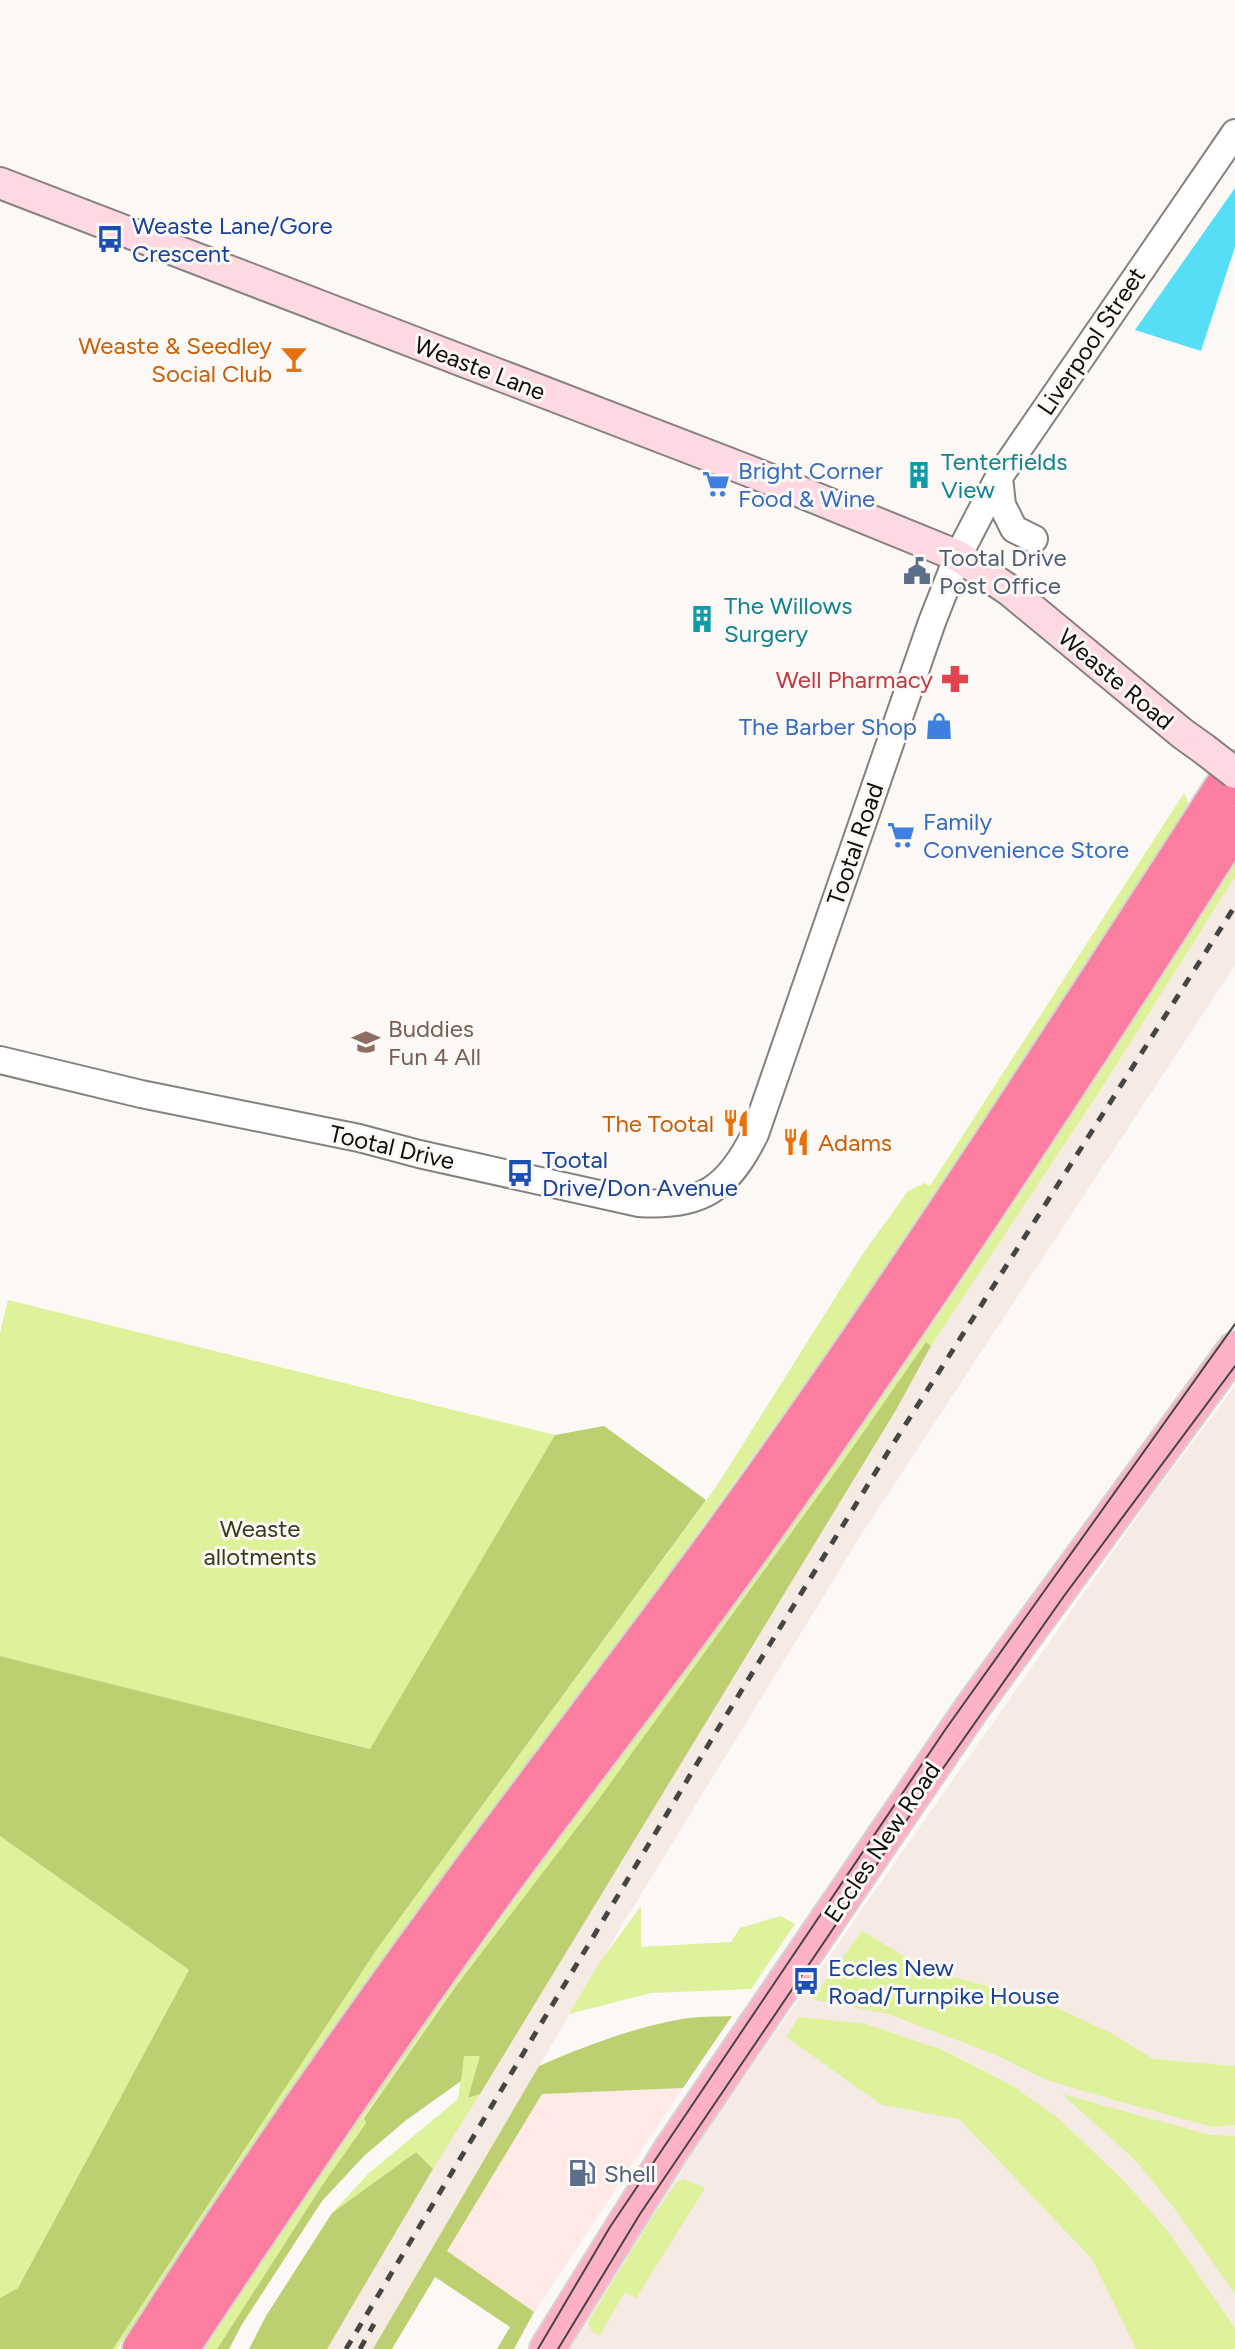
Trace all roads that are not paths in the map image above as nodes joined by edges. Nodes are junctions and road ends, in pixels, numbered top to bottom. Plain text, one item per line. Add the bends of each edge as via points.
1 (1235, 133) edge
2 (0, 183) edge
3 (999, 477) junction
4 (1034, 539) dead end
5 (958, 556) junction
6 (1235, 771) edge
7 (1235, 825) edge
8 (0, 1060) edge
9 (755, 1134) joint
10 (1235, 1349) edge
11 (142, 2349) edge
12 (179, 2349) edge
13 (547, 2349) edge

1 - 3 street, Liverpool Street
2 - 5 main road, Weaste Lane
3 - 4 street via 1002,505 1014,529
3 - 5 street, Liverpool Street
5 - 6 main road, Weaste Road, bridge via 1009,590
5 - 9 street, Tootal Road
6 - 11 highway via 887,1302 374,2007
7 - 12 highway via 887,1356 394,2031
8 - 9 street, Tootal Drive via 639,1203 666,1205 709,1191 726,1180
10 - 13 main road, Eccles New Road via 972,1708 663,2161

